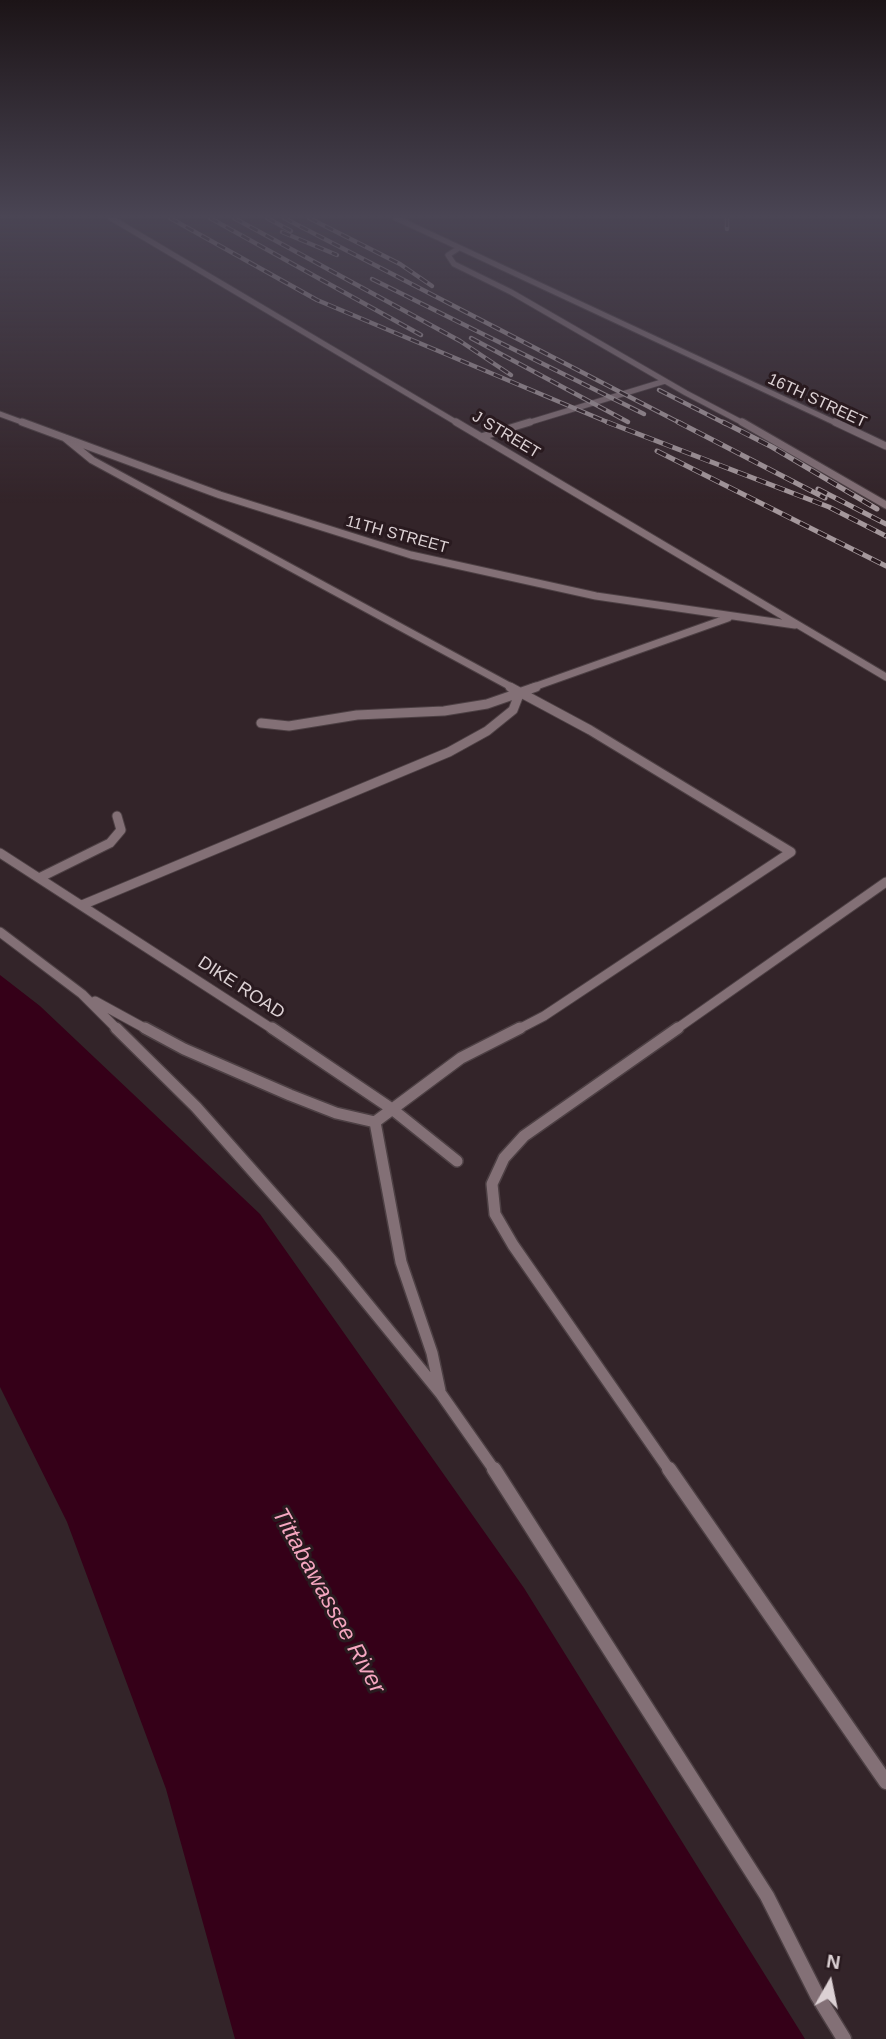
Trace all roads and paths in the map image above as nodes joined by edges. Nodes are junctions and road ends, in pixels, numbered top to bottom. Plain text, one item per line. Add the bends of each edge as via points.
1 (272, 313) edge
2 (548, 313) edge
3 (600, 313) edge
4 (665, 381) junction
5 (0, 414) edge
6 (481, 437) junction
7 (65, 438) junction
8 (886, 446) edge
9 (886, 505) edge
10 (732, 616) junction
11 (800, 626) junction
12 (886, 677) edge
13 (520, 692) junction
14 (261, 723) dead end
15 (117, 816) dead end
16 (0, 853) edge
17 (39, 878) junction
18 (886, 883) edge
19 (82, 905) junction
20 (0, 932) edge
21 (82, 994) junction
22 (392, 1109) junction
23 (375, 1122) junction
24 (457, 1161) dead end
25 (441, 1395) junction
26 (886, 1782) edge
27 (844, 2039) edge

1 - 6 lane, J STREET
2 - 4 lane
3 - 8 lane, 16TH STREET
4 - 6 lane
4 - 9 lane
5 - 7 lane, 11TH STREET
6 - 11 lane, J STREET
7 - 10 lane, 11TH STREET via 220,495 411,555 596,596
7 - 13 lane via 92,460
10 - 11 lane, 11TH STREET
10 - 13 lane
11 - 12 lane, J STREET
13 - 14 lane via 487,704 444,710 357,715 289,726
13 - 19 lane via 513,710 487,732 449,752
13 - 22 lane via 791,852 544,1016 461,1059
15 - 17 lane via 121,830 110,844
16 - 17 lane, DIKE ROAD
17 - 19 lane, DIKE ROAD
18 - 26 lane via 524,1136 504,1158 492,1184 495,1214 513,1245
19 - 22 lane, DIKE ROAD
20 - 21 lane
21 - 23 lane via 184,1049 336,1113
21 - 25 lane via 196,1107 335,1264
22 - 23 lane
22 - 24 lane, DIKE ROAD
23 - 25 lane via 401,1262
25 - 27 lane via 488,1460 767,1896

